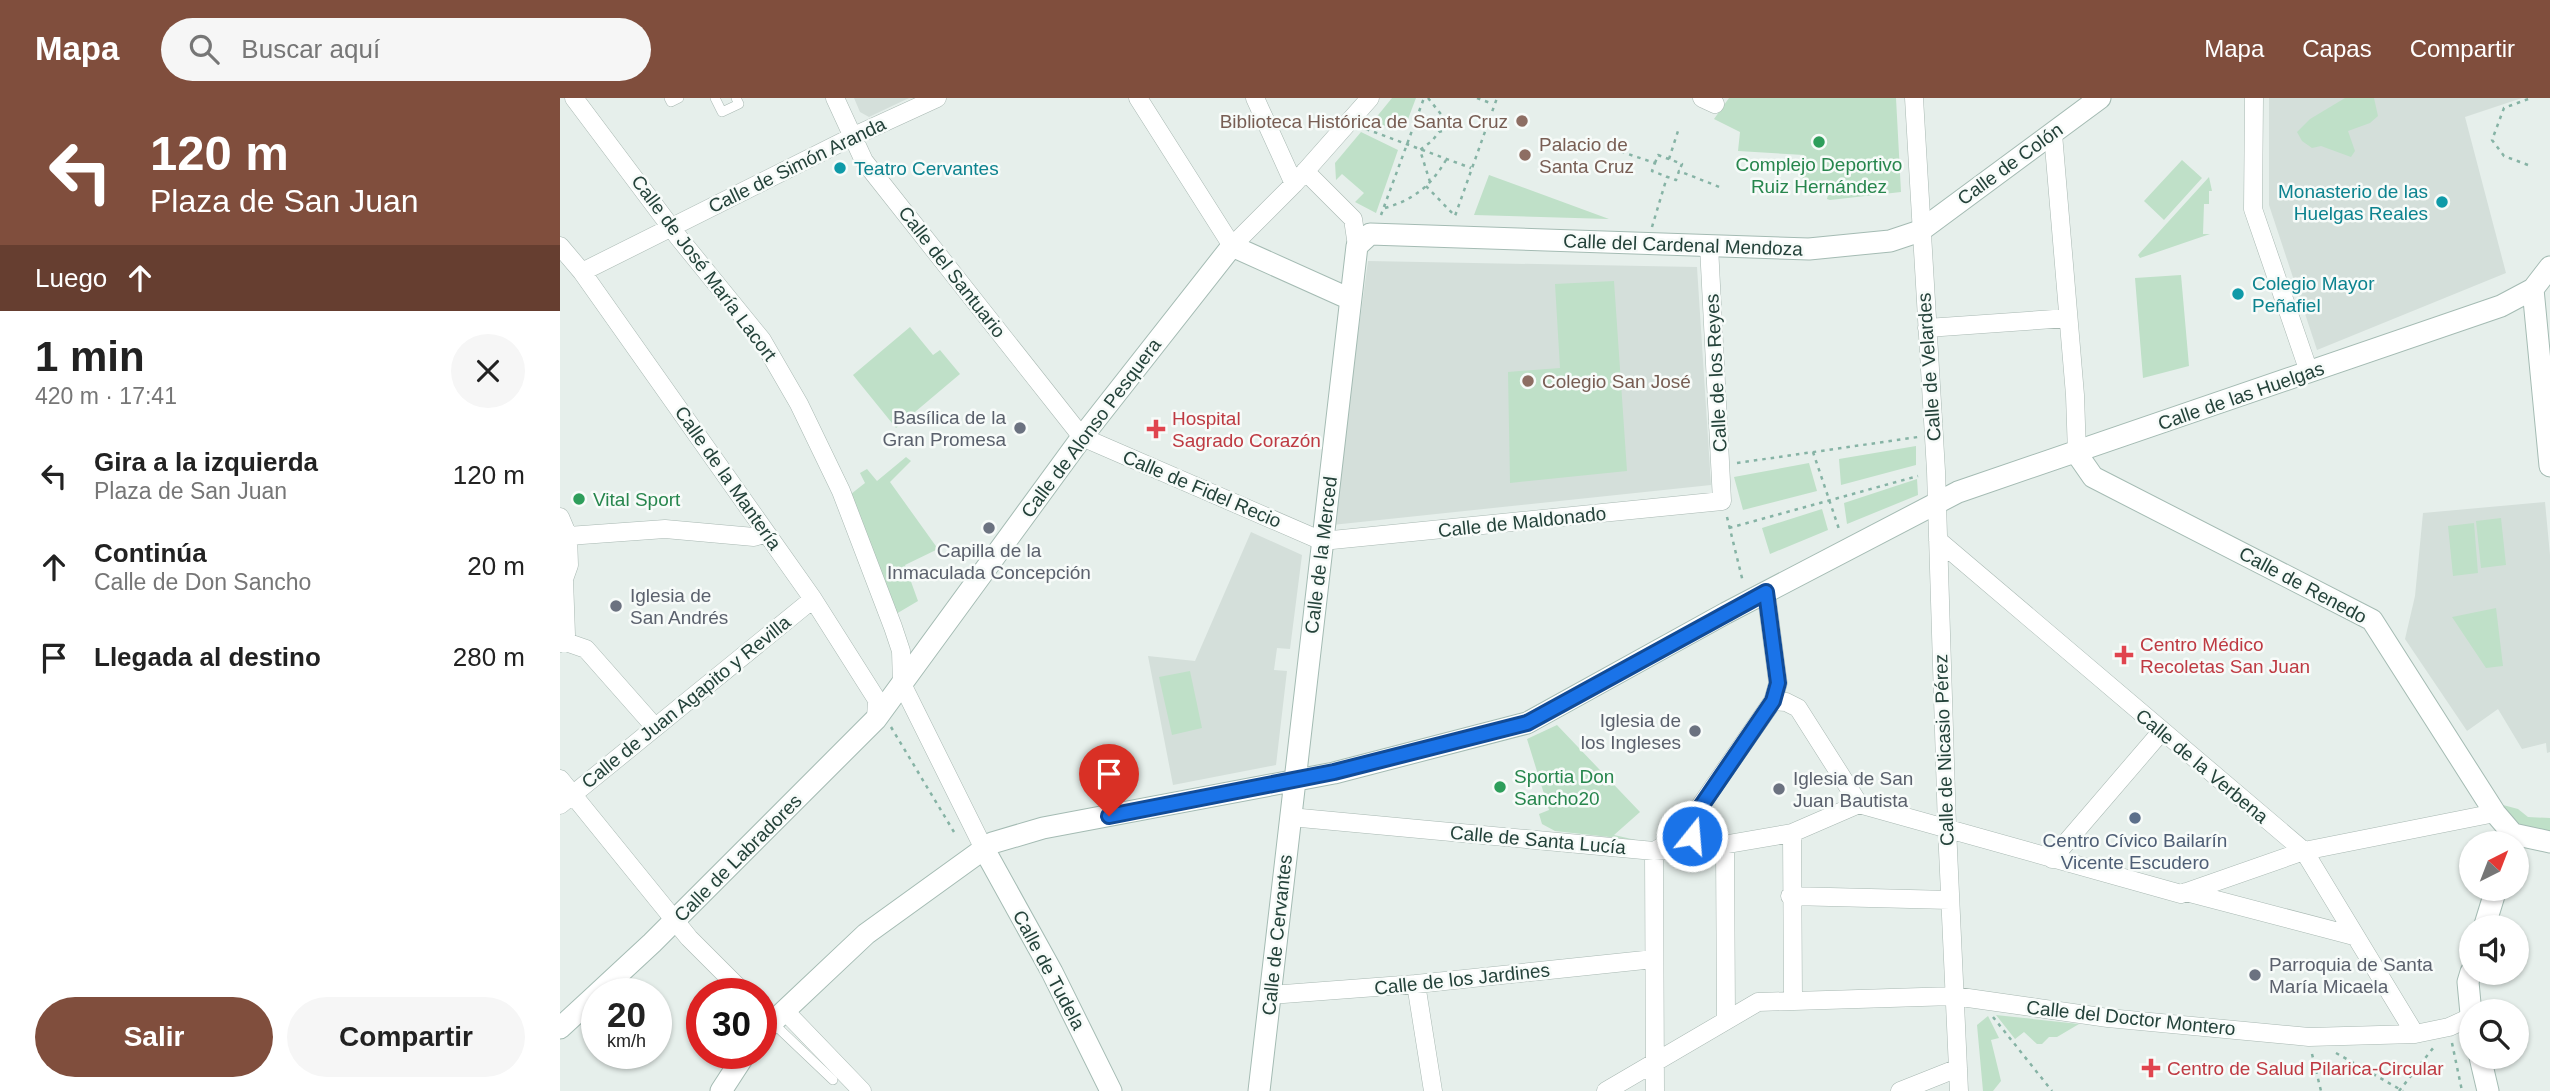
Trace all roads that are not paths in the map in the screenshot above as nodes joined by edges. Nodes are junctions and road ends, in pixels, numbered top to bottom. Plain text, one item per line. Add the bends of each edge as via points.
1 (574, 98) edge
2 (669, 98) edge
3 (679, 98) edge
4 (715, 98) edge
5 (736, 98) edge
6 (835, 98) edge
7 (937, 98) edge
8 (1138, 98) edge
9 (1255, 98) edge
10 (1370, 98) edge
11 (1914, 98) edge
12 (2100, 98) edge
13 (2253, 98) edge
14 (2053, 134) junction
15 (852, 137) junction
16 (1300, 177) junction
17 (671, 226) junction
18 (1920, 231) junction
19 (560, 246) edge
20 (1232, 246) junction
21 (1357, 246) junction
22 (1709, 246) junction
23 (582, 272) junction
24 (2541, 279) edge
25 (1350, 299) junction
26 (2068, 318) junction
27 (1927, 328) junction
28 (2309, 372) junction
29 (1082, 437) junction
30 (2077, 454) junction
31 (2550, 466) edge
32 (1722, 501) joint
33 (1937, 504) junction
34 (560, 517) edge
35 (766, 533) junction
36 (568, 536) junction
37 (1938, 540) junction
38 (1322, 541) junction
39 (1766, 592) junction
40 (813, 598) junction
41 (561, 642) edge
42 (902, 684) junction
43 (1773, 701) junction
44 (876, 719) junction
45 (654, 726) junction
46 (2161, 732) junction
47 (560, 779) edge
48 (1294, 780) junction
49 (567, 800) edge
50 (1859, 804) junction
51 (2496, 813) junction
52 (1290, 817) junction
53 (1689, 824) junction
54 (1947, 828) junction
55 (2506, 831) edge
56 (1792, 833) junction
57 (2529, 840) edge
58 (2550, 842) edge
59 (1725, 845) junction
60 (1705, 848) junction
61 (985, 849) junction
62 (2304, 850) junction
63 (1654, 851) junction
64 (2052, 859) junction
65 (2186, 892) junction
66 (1790, 896) junction
67 (1950, 900) junction
68 (676, 919) junction
69 (2354, 936) junction
70 (1654, 959) junction
71 (614, 978) edge
72 (729, 978) edge
73 (1416, 984) junction
74 (1270, 995) junction
75 (1954, 996) junction
76 (1793, 1001) junction
77 (581, 1007) edge
78 (777, 1013) edge
79 (1727, 1018) junction
80 (2459, 1022) edge
81 (562, 1023) edge
82 (777, 1024) edge
83 (777, 1026) edge
84 (2415, 1034) junction
85 (1654, 1064) junction
86 (1958, 1068) junction
87 (735, 1069) edge
88 (2483, 1069) edge
89 (833, 1080) dead end
90 (721, 1091) edge
91 (862, 1091) edge
92 (1111, 1091) edge
93 (1259, 1091) edge
94 (1433, 1091) edge
95 (1606, 1091) edge
96 (1655, 1091) edge
97 (1900, 1091) edge
98 (1959, 1091) edge
99 (2488, 1091) edge

1 - 17 street, Calle de José María Lacort
2 - 3 lane via 671,102
4 - 5 lane via 722,112 739,104
6 - 15 street, Calle del Santuario
7 - 15 street, Calle de Simón Aranda
8 - 20 street
9 - 16 street
10 - 16 street, Calle de Alonso Pesquera
11 - 18 street, Calle de Velardes
12 - 14 street, Calle de Colón
13 - 28 street via 2253,209
14 - 18 street, Calle de Colón
14 - 26 street
15 - 17 street, Calle de Simón Aranda
15 - 29 street, Calle del Santuario via 864,161
16 - 20 street, Calle de Alonso Pesquera
16 - 21 street via 1353,219
17 - 23 street, Calle de Simón Aranda
17 - 42 street, Calle de José María Lacort via 762,340 799,404 841,491 893,627 901,651
18 - 22 street, Calle del Cardenal Mendoza via 1891,241 1809,248
18 - 27 street, Calle de Velardes
19 - 23 street, Calle de la Mantería
20 - 25 street
20 - 29 street, Calle de Alonso Pesquera via 1159,348
21 - 22 street, Calle del Cardenal Mendoza via 1370,234
21 - 25 street, Calle de la Merced
22 - 32 street, Calle de los Reyes
23 - 35 street, Calle de la Mantería
24 - 28 street, Calle de las Huelgas via 2501,306
24 - 31 street
25 - 38 street, Calle de la Merced
26 - 27 street
26 - 30 street
27 - 33 street, Calle de Velardes
28 - 30 street, Calle de las Huelgas
29 - 38 street, Calle de Fidel Recio
29 - 42 street, Calle de Alonso Pesquera
30 - 33 street, Calle de las Huelgas via 1958,492
30 - 51 street, Calle de Renedo via 2092,477 2372,620
32 - 38 street, Calle de Maldonado
33 - 37 street, Calle de Nicasio Pérez
33 - 39 street, Calle de las Huelgas
34 - 36 street
35 - 36 street via 754,537 664,529
35 - 40 street, Calle de la Mantería
36 - 41 street via 566,635
37 - 46 street, Calle de la Verbena
37 - 54 street, Calle de Nicasio Pérez
38 - 48 street, Calle de la Merced
39 - 43 street via 1778,683
39 - 48 street, Calle de las Huelgas via 1527,723
40 - 44 street, Calle de la Mantería via 877,700
40 - 45 street, Calle de Juan Agapito y Revilla
41 - 45 street via 586,649
42 - 44 street, Calle de Alonso Pesquera
42 - 61 street
43 - 50 street via 1798,708
43 - 53 street
44 - 68 street, Calle de Labradores
45 - 49 street, Calle de Juan Agapito y Revilla
46 - 62 street, Calle de la Verbena
46 - 64 street
47 - 49 street
48 - 52 street, Calle de Cervantes
48 - 61 street, Calle de las Huelgas via 1043,828 998,840
49 - 68 street
50 - 54 street
50 - 56 street, Calle de Santa Lucía
51 - 55 street, Calle de Renedo
51 - 62 street
52 - 63 street, Calle de Santa Lucía
52 - 74 street, Calle de Cervantes
53 - 60 street via 1692,836
53 - 63 street via 1678,838
54 - 64 street
54 - 67 street, Calle de Nicasio Pérez
56 - 59 street, Calle de Santa Lucía
56 - 66 street
57 - 58 street
59 - 60 street, Calle de Santa Lucía
59 - 79 street
60 - 63 street, Calle de Santa Lucía
61 - 78 street, Calle de las Huelgas via 866,934
61 - 92 street, Calle de Tudela
62 - 65 street
62 - 69 street, Calle de la Verbena
63 - 70 street
64 - 65 street
65 - 69 street
66 - 67 street
66 - 76 street
67 - 75 street, Calle de Nicasio Pérez
68 - 71 street, Calle de Labradores
68 - 72 street
69 - 84 street, Calle de la Verbena
70 - 73 street, Calle de los Jardines
70 - 85 street
73 - 74 street, Calle de los Jardines
73 - 94 street
74 - 93 street, Calle de Cervantes
75 - 76 street, Calle del Doctor Montero
75 - 84 street, Calle del Doctor Montero via 2108,1018 2309,1037
75 - 86 street, Calle de Nicasio Pérez
76 - 79 street, Calle del Doctor Montero via 1758,1002
77 - 81 street, Calle de Labradores
79 - 85 street, Calle del Doctor Montero
80 - 84 street, Calle del Doctor Montero
82 - 91 street
83 - 89 lane
85 - 95 street, Calle del Doctor Montero
85 - 96 street
86 - 97 street
86 - 98 street, Calle de Nicasio Pérez
87 - 90 street
88 - 99 street

